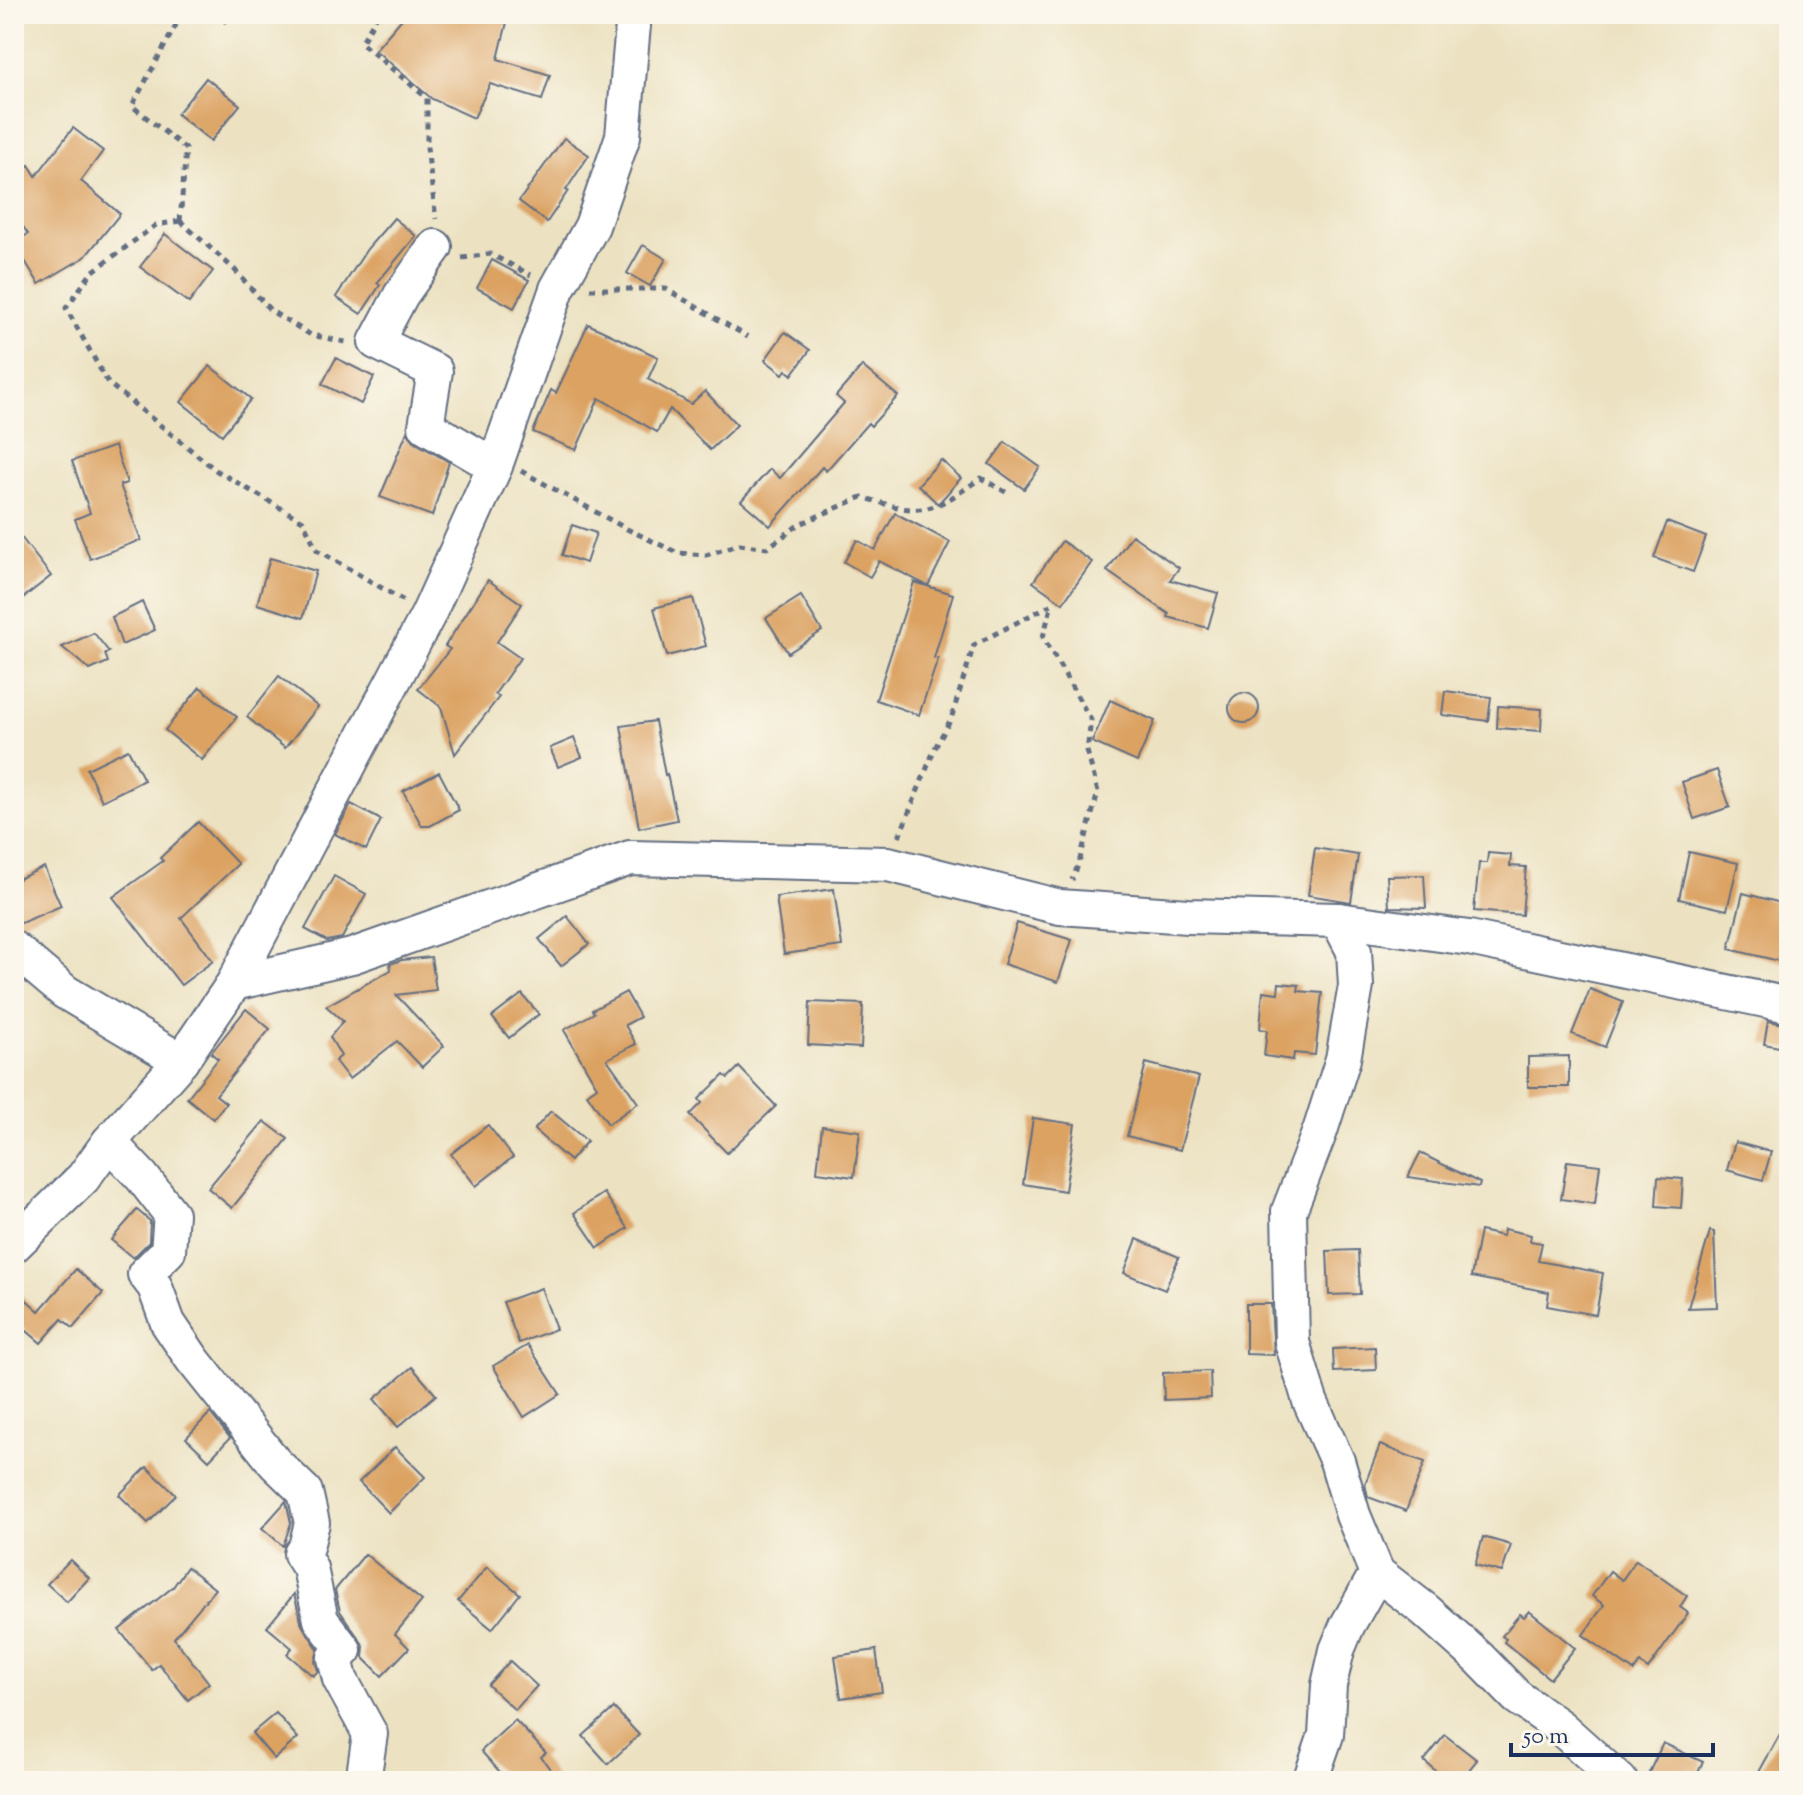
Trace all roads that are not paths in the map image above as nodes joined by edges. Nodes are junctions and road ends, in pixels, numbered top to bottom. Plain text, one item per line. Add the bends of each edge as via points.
1 (634, 14) edge
2 (435, 247) road end
3 (495, 466) junction
4 (1338, 920) junction
5 (14, 949) edge
6 (234, 983) junction
7 (1789, 1005) edge
8 (181, 1061) junction
9 (109, 1142) junction
10 (14, 1245) edge
11 (1377, 1573) junction
12 (363, 1781) edge
13 (1310, 1781) edge
14 (1620, 1781) edge

1 - 3 street via 623,136 592,226 557,289
2 - 3 street via 376,342 435,371 426,426
3 - 6 street via 428,615
4 - 6 street via 1060,907 888,864 630,858 352,956
4 - 7 street via 1469,938
4 - 11 street via 1354,951 1356,986 1343,1059 1289,1211 1292,1342
5 - 8 street via 65,992
6 - 8 street
8 - 9 street
9 - 10 street via 83,1178
9 - 12 street via 171,1214 168,1251 145,1274 168,1323 275,1463 305,1492 312,1523 301,1554 310,1568 321,1620 344,1650 335,1658 340,1679 370,1734
11 - 13 street via 1337,1650 1326,1735
11 - 14 street

